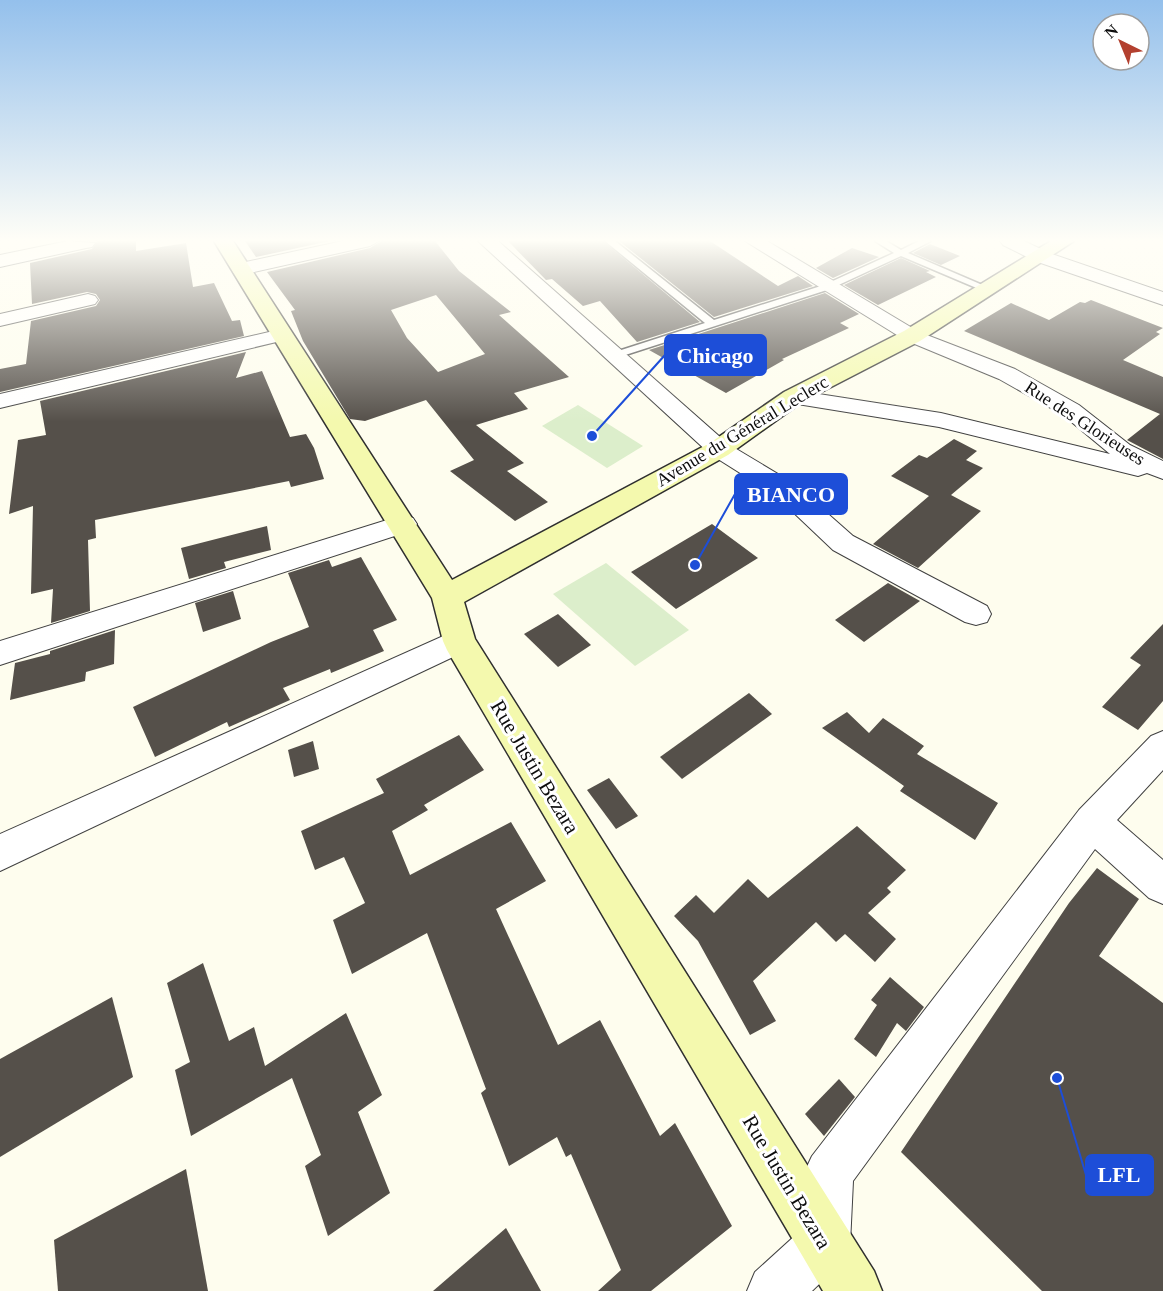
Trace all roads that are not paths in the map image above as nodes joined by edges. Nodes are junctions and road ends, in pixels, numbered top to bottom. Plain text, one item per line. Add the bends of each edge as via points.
1 (83, 301) edge
2 (261, 301) edge
3 (555, 301) edge
4 (684, 301) edge
5 (781, 301) edge
6 (852, 301) edge
7 (970, 301) edge
8 (0, 320) edge
9 (711, 323) junction
10 (282, 334) junction
11 (912, 336) junction
12 (616, 356) junction
13 (793, 397) junction
14 (0, 401) edge
15 (719, 449) junction
16 (1163, 472) edge
17 (403, 524) junction
18 (447, 597) junction
19 (976, 614) dead end
20 (459, 641) junction
21 (0, 654) edge
22 (1163, 746) edge
23 (1092, 822) junction
24 (0, 853) edge
25 (1163, 885) edge
26 (824, 1244) junction
27 (774, 1291) edge
28 (854, 1291) edge

1 - 8 street
2 - 10 main road, Rue Justin Bezara
3 - 12 street
4 - 9 lane
5 - 9 lane
6 - 11 street, Rue des Glorieuses
7 - 11 main road, Avenue du Général Leclerc
9 - 12 lane
10 - 14 street
10 - 17 main road, Rue Justin Bezara
11 - 13 main road, Avenue du Général Leclerc
11 - 16 street, Rue des Glorieuses via 1006,374 1071,410 1120,450
12 - 15 street
13 - 15 main road, Avenue du Général Leclerc
13 - 16 street via 941,420
15 - 18 main road, Avenue du Général Leclerc
15 - 19 street via 784,489 843,543
17 - 18 main road, Rue Justin Bezara
17 - 21 street
18 - 20 main road, Rue Justin Bezara
20 - 24 street
20 - 26 main road, Rue Justin Bezara
22 - 23 street
23 - 25 street
23 - 26 street via 829,1173
26 - 27 street
26 - 28 main road, Rue Justin Bezara

